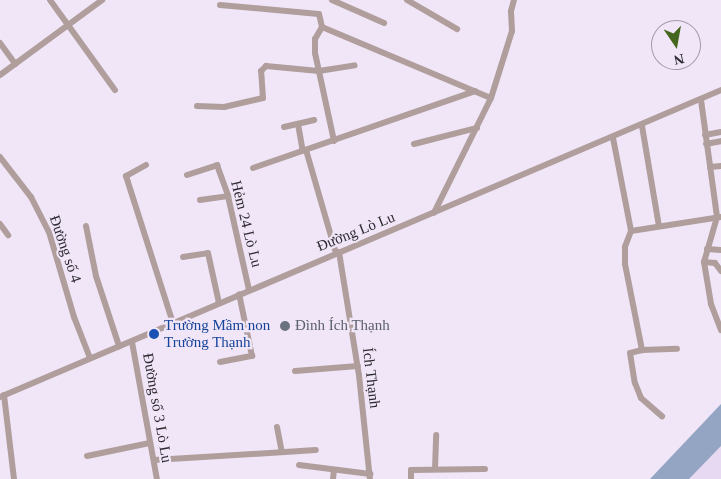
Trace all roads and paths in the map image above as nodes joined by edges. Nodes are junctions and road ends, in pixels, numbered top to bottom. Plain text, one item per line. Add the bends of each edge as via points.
1 (50, 0) edge
2 (102, 0) edge
3 (332, 0) edge
4 (407, 0) edge
5 (514, 0) edge
6 (250, 3) edge
7 (220, 5) dead end
8 (384, 23) dead end
9 (68, 25) junction
10 (322, 27) junction
11 (457, 28) dead end
12 (0, 43) edge
13 (15, 64) junction
14 (355, 66) dead end
15 (319, 71) junction
16 (0, 75) edge
17 (116, 90) dead end
18 (721, 90) edge
19 (475, 91) junction
20 (491, 98) junction
21 (701, 100) junction
22 (197, 106) dead end
23 (314, 120) dead end
24 (298, 124) junction
25 (642, 126) junction
26 (284, 127) dead end
27 (478, 128) junction
28 (721, 132) edge
29 (705, 135) junction
30 (613, 138) junction
31 (334, 141) junction
32 (721, 141) edge
33 (414, 144) dead end
34 (706, 144) junction
35 (304, 151) junction
36 (1, 160) edge
37 (146, 165) dead end
38 (721, 166) edge
39 (710, 167) junction
40 (253, 168) dead end
41 (187, 175) dead end
42 (228, 196) junction
43 (200, 200) dead end
44 (434, 213) junction
45 (719, 217) edge
46 (0, 224) edge
47 (86, 226) dead end
48 (659, 226) junction
49 (631, 231) junction
50 (8, 234) dead end
51 (707, 249) junction
52 (721, 250) edge
53 (338, 252) junction
54 (183, 257) dead end
55 (704, 262) junction
56 (721, 271) edge
57 (249, 290) junction
58 (239, 294) junction
59 (219, 303) junction
60 (173, 323) junction
61 (721, 330) edge
62 (132, 342) junction
63 (119, 346) junction
64 (677, 349) dead end
65 (642, 350) junction
66 (90, 358) junction
67 (220, 362) dead end
68 (358, 366) junction
69 (295, 371) dead end
70 (2, 396) edge
71 (662, 416) dead end
72 (277, 427) dead end
73 (436, 435) dead end
74 (150, 442) junction
75 (316, 450) dead end
76 (282, 452) junction
77 (87, 456) dead end
78 (154, 460) junction
79 (299, 465) dead end
80 (435, 469) junction
81 (485, 469) dead end
82 (334, 470) junction
83 (370, 477) edge
84 (14, 479) edge
85 (157, 479) edge
86 (333, 479) edge
87 (411, 479) edge

1 - 9 street
2 - 9 street
3 - 8 street
4 - 11 street
5 - 20 street via 512,32
6 - 7 street
6 - 10 street via 320,14
9 - 13 street
9 - 17 street
10 - 15 street via 315,39
10 - 19 street
12 - 13 street
13 - 16 street
14 - 15 street
15 - 22 street via 266,66 261,71 263,98 224,108
15 - 31 street
18 - 21 street, Đường Lò Lu
19 - 20 street
19 - 31 street
20 - 27 street
21 - 25 street, Đường Lò Lu
21 - 29 street
23 - 24 street
24 - 26 street
24 - 35 street, Ích Thạnh
25 - 30 street, Đường Lò Lu
25 - 48 street
27 - 33 street
27 - 44 street
28 - 29 street
29 - 34 street
30 - 44 street, Đường Lò Lu
30 - 49 street
31 - 35 street
32 - 34 street
34 - 39 street
35 - 40 street
35 - 53 street, Ích Thạnh
36 - 66 street, Đường số 4 via 32,198 49,232 74,317
37 - 60 street via 126,176
38 - 39 street
39 - 45 street
41 - 42 street, Hẻm 24 Lò Lu via 217,165
42 - 43 street
42 - 57 street, Hẻm 24 Lò Lu
44 - 53 street, Đường Lò Lu
45 - 48 street
45 - 51 street
46 - 50 street
47 - 63 street via 96,276
48 - 49 street
49 - 65 street via 625,247 625,264
51 - 52 street
51 - 55 street
53 - 57 street, Đường Lò Lu
53 - 68 street, Ích Thạnh
54 - 59 street via 208,253
55 - 56 street via 715,263
55 - 61 street via 711,304
57 - 58 street, Đường Lò Lu
58 - 59 street, Đường Lò Lu
58 - 67 street via 252,356
59 - 60 street, Đường Lò Lu
60 - 62 street, Đường Lò Lu
62 - 63 street, Đường Lò Lu
62 - 74 street, Đường số 3 Lò Lu
63 - 66 street, Đường Lò Lu
64 - 65 street
65 - 71 street via 630,353 635,383 641,398
66 - 70 street, Đường Lò Lu
68 - 69 street
68 - 83 street, Ích Thạnh
70 - 84 street
72 - 76 street
73 - 80 street
74 - 77 street
74 - 78 street, Đường số 3 Lò Lu
75 - 76 street
76 - 78 street
78 - 85 street, Đường số 3 Lò Lu
79 - 82 street
80 - 81 street
80 - 87 street via 412,470
82 - 83 street
82 - 86 street

